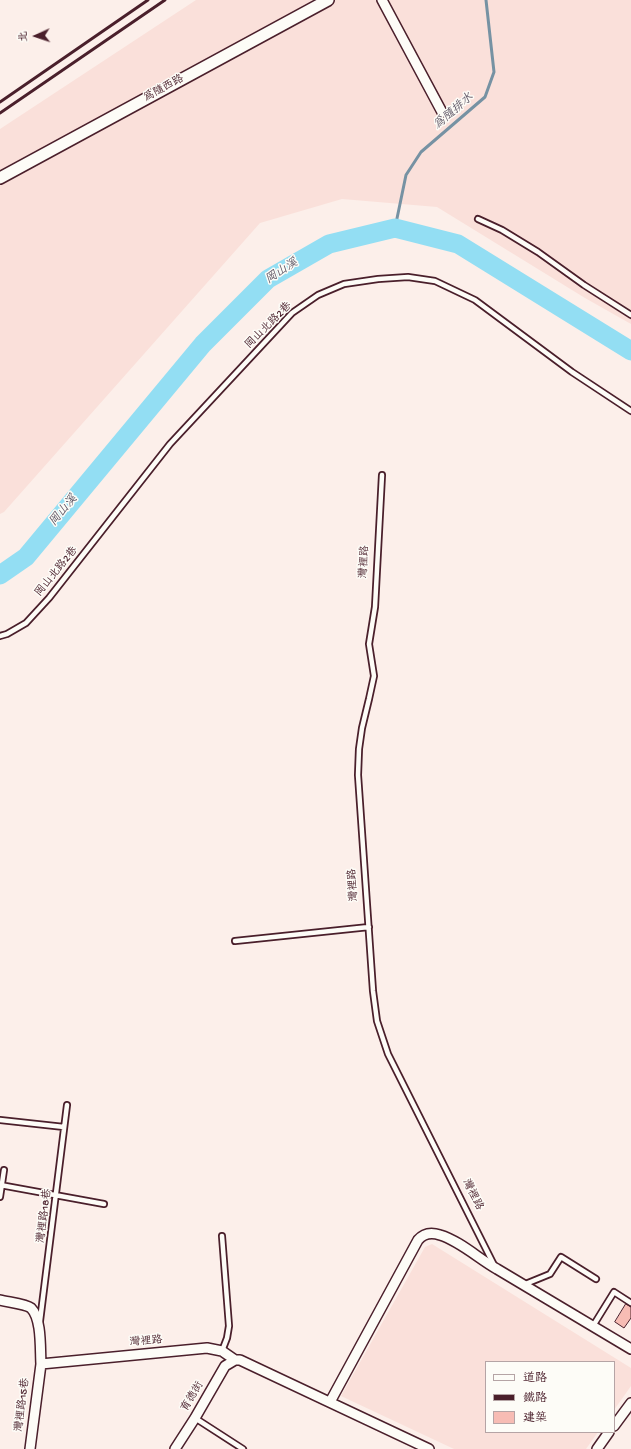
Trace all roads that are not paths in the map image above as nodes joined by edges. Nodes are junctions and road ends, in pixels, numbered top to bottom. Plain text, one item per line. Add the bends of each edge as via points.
1 (328, 0) edge
2 (382, 0) edge
3 (442, 112) dead end
4 (0, 178) edge
5 (478, 219) dead end
6 (631, 315) edge
7 (631, 411) edge
8 (382, 475) dead end
9 (0, 636) edge
10 (368, 927) junction
11 (235, 941) dead end
12 (67, 1105) dead end
13 (0, 1120) edge
14 (64, 1127) junction
15 (4, 1170) dead end
16 (1, 1186) edge
17 (56, 1194) junction
18 (0, 1197) edge
19 (104, 1204) dead end
20 (222, 1236) dead end
21 (496, 1269) junction
22 (596, 1279) dead end
23 (523, 1285) junction
24 (0, 1300) edge
25 (631, 1303) edge
26 (593, 1326) junction
27 (40, 1330) junction
28 (631, 1349) edge
29 (222, 1350) junction
30 (235, 1360) junction
31 (41, 1364) junction
32 (330, 1402) junction
33 (631, 1403) edge
34 (195, 1418) junction
35 (615, 1425) edge
36 (608, 1433) edge
37 (30, 1449) edge
38 (175, 1449) edge
39 (243, 1449) edge
40 (429, 1449) edge
41 (596, 1449) edge

1 - 4 street, 為隨西路
2 - 3 street
5 - 6 lane via 538,252
7 - 9 lane, 岡山北路2巷 via 572,372 475,300 435,281 408,277 344,284 318,295 292,312 170,444 26,623
8 - 10 lane, 灣裡路 via 375,607 369,644 374,676 358,756
10 - 11 lane
10 - 21 lane, 灣裡路 via 377,1021 388,1054
12 - 14 lane, 灣裡路18巷
13 - 14 lane
14 - 17 lane, 灣裡路18巷
15 - 16 lane
16 - 17 lane
16 - 18 lane
17 - 19 lane
17 - 27 lane, 灣裡路18巷
20 - 29 lane via 229,1326
21 - 23 street
21 - 32 street via 449,1238 438,1234 423,1235
22 - 23 lane via 561,1256 550,1274
23 - 26 street
24 - 27 street via 31,1308
25 - 26 lane via 614,1292
26 - 28 street
27 - 31 street
29 - 30 street
29 - 31 street, 灣裡路 via 207,1348
30 - 32 street via 240,1360
30 - 34 street, 育德街 via 225,1366
31 - 37 street, 灣裡路15巷
32 - 40 street
33 - 35 street
34 - 38 street, 育德街
34 - 39 lane
36 - 41 street

